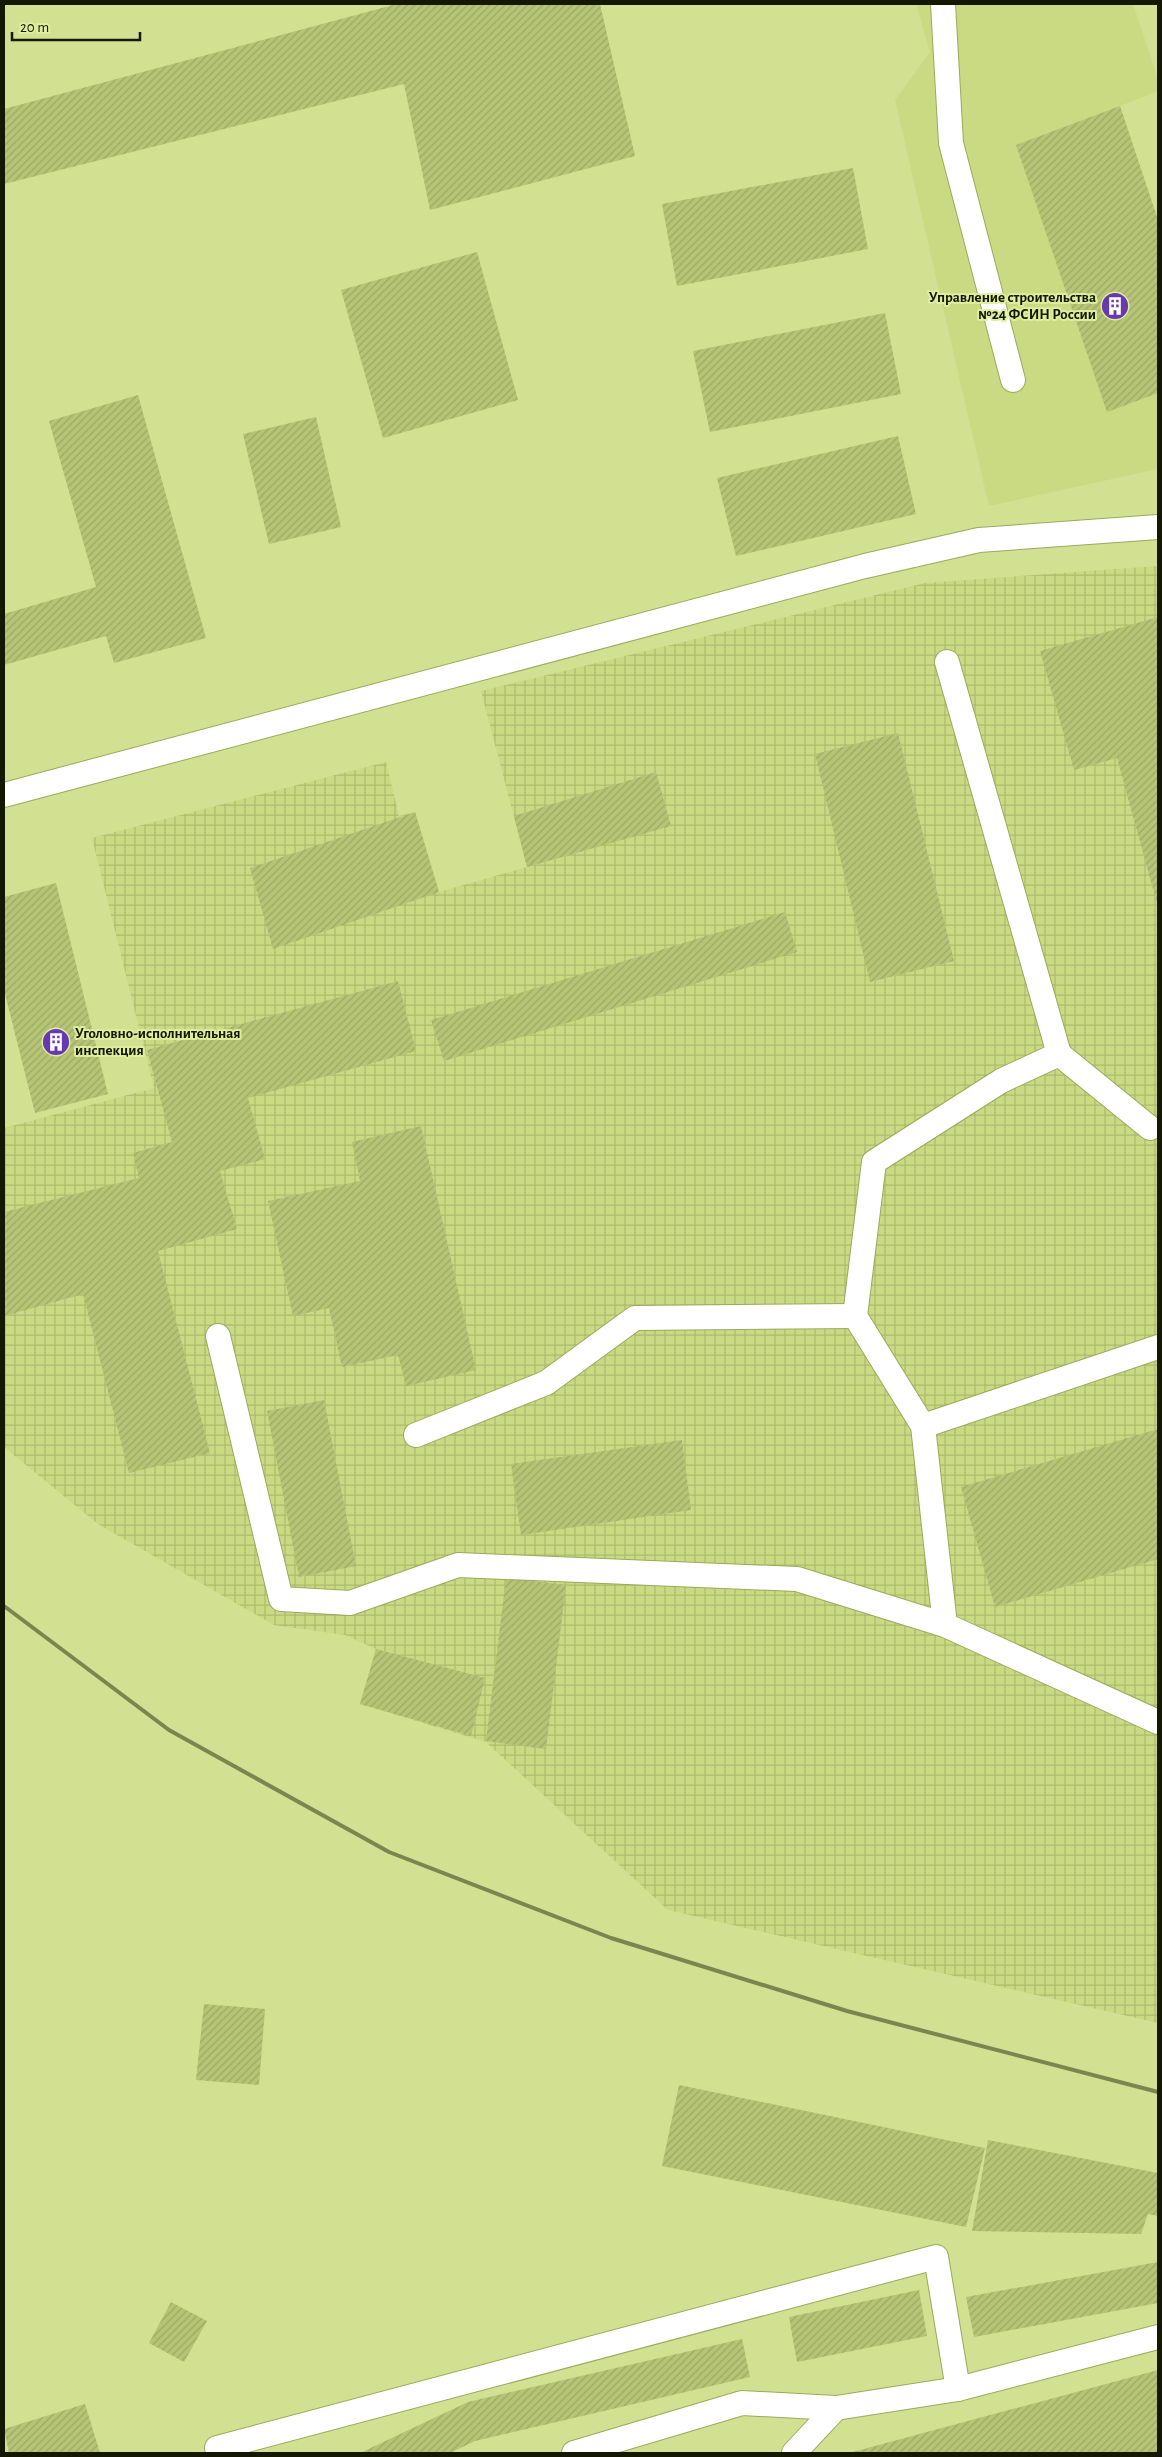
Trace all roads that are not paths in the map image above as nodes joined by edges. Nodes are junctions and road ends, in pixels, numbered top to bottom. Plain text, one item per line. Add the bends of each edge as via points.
1 (943, 4) edge
2 (1013, 380) dead end
3 (1158, 527) edge
4 (947, 662) dead end
5 (4, 795) edge
6 (1059, 1054) junction
7 (1150, 1128) dead end
8 (855, 1316) junction
9 (218, 1336) dead end
10 (1158, 1347) edge
11 (922, 1426) junction
12 (416, 1435) dead end
13 (945, 1625) junction
14 (1158, 1722) edge
15 (1158, 2337) edge
16 (958, 2388) junction
17 (836, 2408) junction
18 (217, 2448) dead end
19 (574, 2453) edge
20 (794, 2453) edge

1 - 2 lane via 951,143
3 - 5 lane via 979,540 874,564
4 - 6 lane
6 - 7 lane
6 - 8 lane via 1001,1081 874,1162
8 - 11 lane
8 - 12 lane via 635,1318 546,1383
9 - 13 lane via 280,1599 350,1603 458,1565 797,1579
10 - 11 lane
11 - 13 lane
13 - 14 lane
15 - 16 lane
16 - 17 lane
16 - 18 lane via 936,2257
17 - 19 lane via 742,2403
17 - 20 lane

